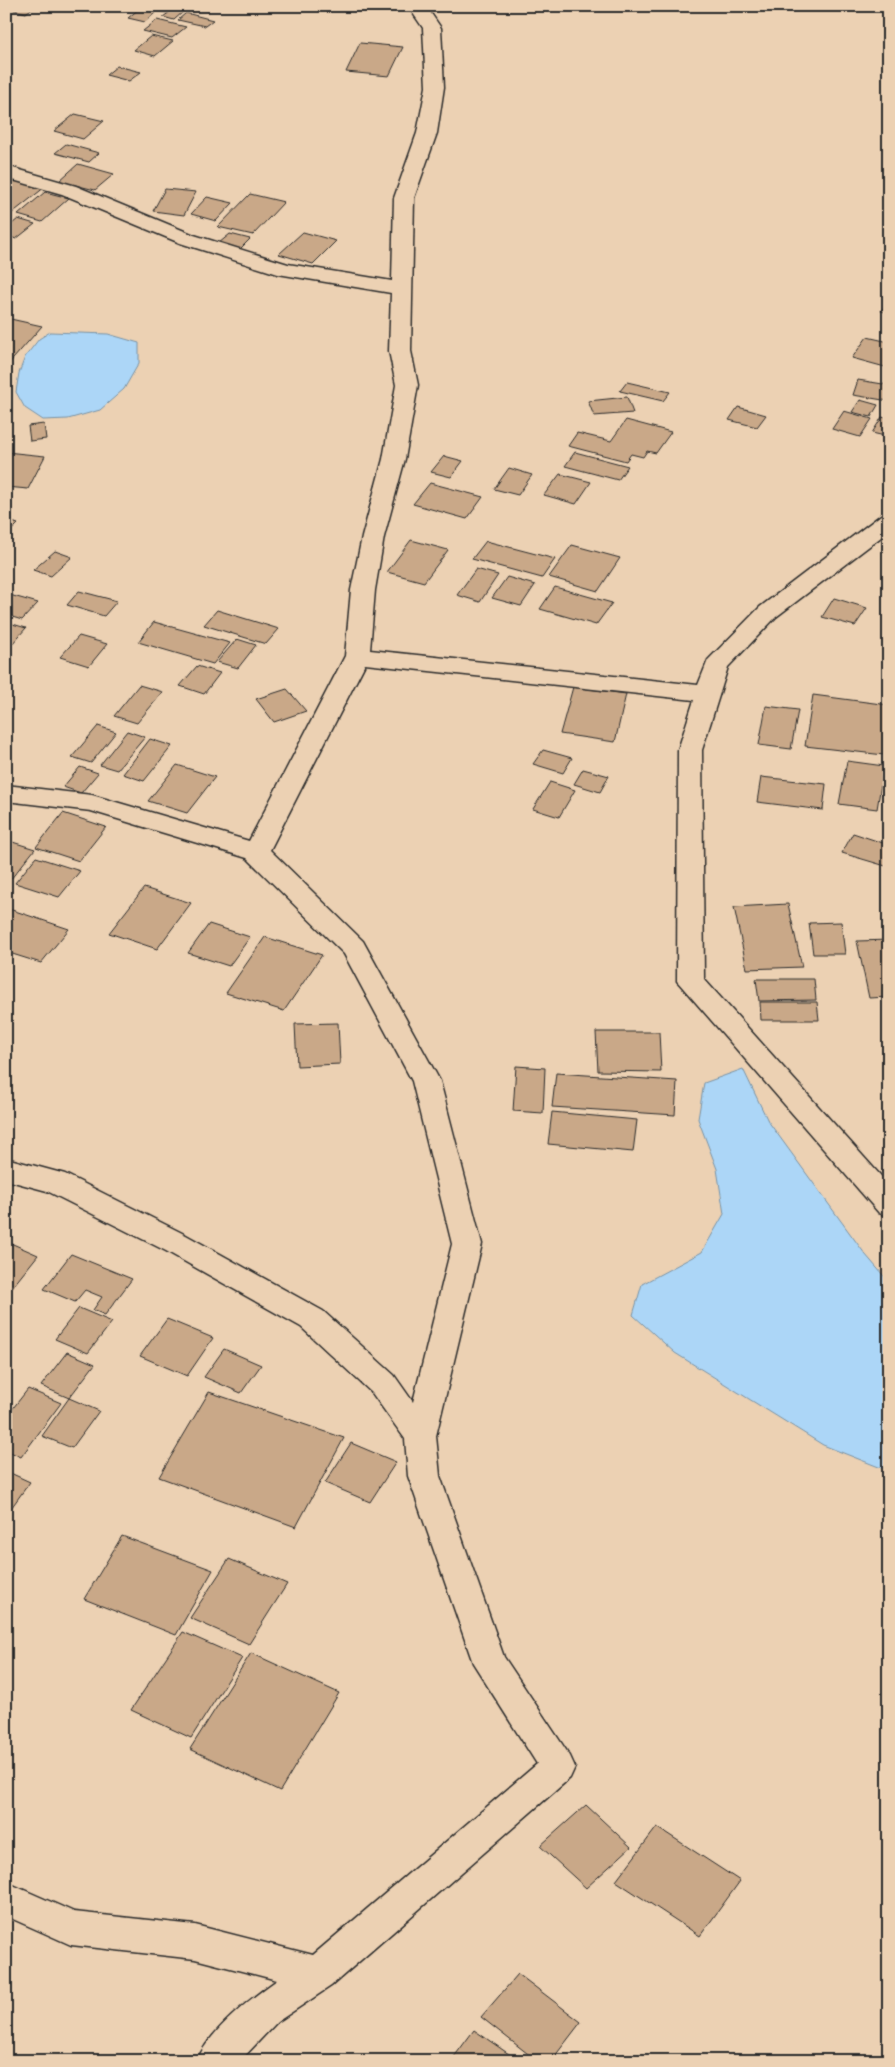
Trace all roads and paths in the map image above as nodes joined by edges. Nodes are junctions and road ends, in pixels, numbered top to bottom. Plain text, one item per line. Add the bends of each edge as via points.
1 (417, 6) edge
2 (6, 172) edge
3 (402, 289) junction
4 (889, 520) edge
5 (357, 656) junction
6 (707, 694) junction
7 (6, 793) edge
8 (256, 852) junction
9 (6, 1169) edge
10 (889, 1205) edge
11 (420, 1436) junction
12 (6, 1898) edge
13 (318, 1974) junction
14 (215, 2061) edge

1 - 3 street via 432,28 435,87 426,133 404,198
2 - 3 street via 69,190 187,239 285,270
3 - 5 street via 400,352 407,385 394,459 363,590
4 - 6 street via 768,612 717,665
5 - 6 street
5 - 8 street
6 - 10 street via 690,750 691,981
7 - 8 street via 92,803
8 - 11 street via 354,948 426,1081 468,1244
9 - 11 street via 55,1182 176,1243 312,1319 382,1384
11 - 13 street via 424,1476 490,1663 558,1767
12 - 13 street via 71,1928 195,1942
13 - 14 street via 264,2010

